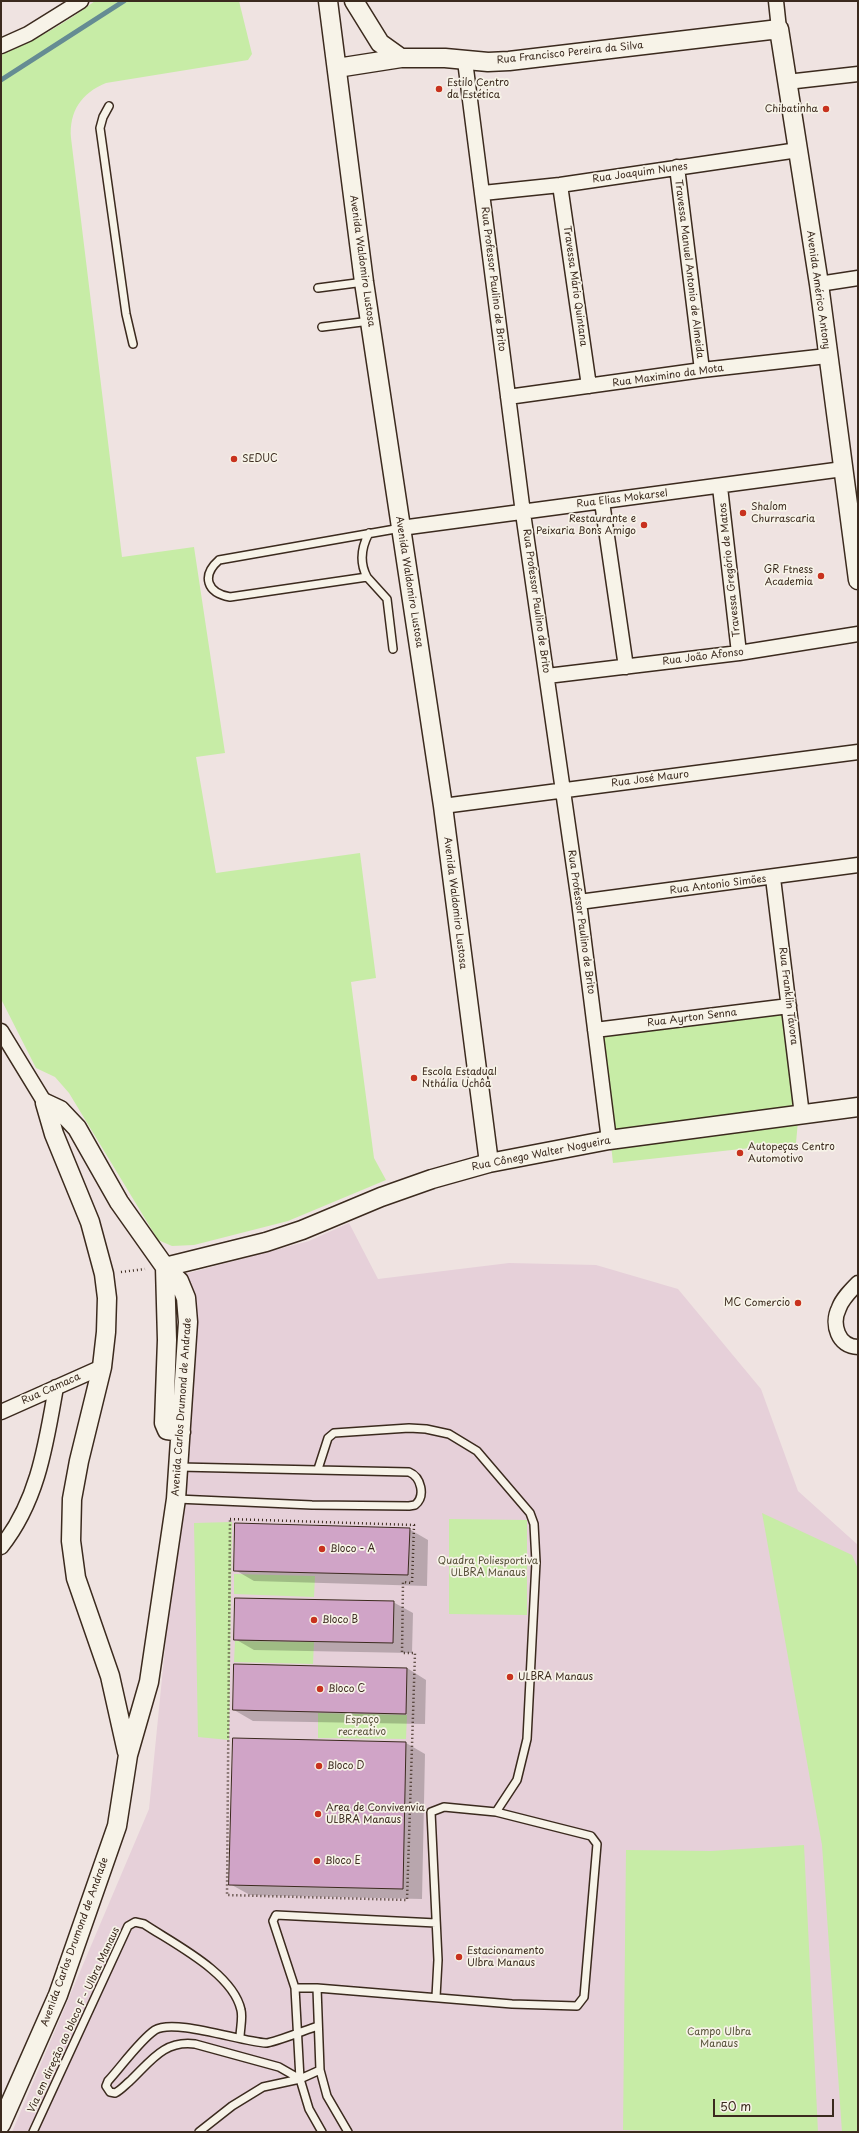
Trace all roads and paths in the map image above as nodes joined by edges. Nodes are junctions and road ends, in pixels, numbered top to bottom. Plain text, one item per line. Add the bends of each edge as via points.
1 (328, 1) edge
2 (354, 1) edge
3 (776, 1) edge
4 (75, 3) edge
5 (779, 28) junction
6 (1, 46) edge
7 (401, 58) junction
8 (464, 61) junction
9 (336, 68) junction
10 (858, 74) edge
11 (787, 82) junction
12 (108, 106) dead end
13 (798, 150) junction
14 (677, 167) junction
15 (560, 185) junction
16 (482, 193) junction
17 (858, 278) edge
18 (364, 282) junction
19 (819, 284) junction
20 (318, 288) dead end
21 (370, 322) junction
22 (322, 326) dead end
23 (133, 344) dead end
24 (827, 356) junction
25 (702, 370) junction
26 (589, 386) junction
27 (508, 397) junction
28 (843, 469) junction
29 (720, 487) junction
30 (602, 502) junction
31 (522, 513) junction
32 (854, 519) edge
33 (401, 528) junction
34 (369, 533) junction
35 (367, 577) junction
36 (858, 580) edge
37 (858, 634) edge
38 (393, 649) dead end
39 (739, 653) junction
40 (626, 667) junction
41 (547, 676) junction
42 (858, 752) edge
43 (562, 791) junction
44 (443, 806) junction
45 (858, 865) edge
46 (773, 878) junction
47 (579, 902) junction
48 (789, 1006) junction
49 (595, 1030) junction
50 (1, 1031) edge
51 (45, 1103) junction
52 (858, 1107) edge
53 (802, 1115) junction
54 (609, 1140) junction
55 (489, 1163) junction
56 (165, 1267) junction
57 (104, 1274) junction
58 (858, 1283) edge
59 (858, 1348) edge
60 (102, 1367) junction
61 (56, 1387) junction
62 (1, 1412) edge
63 (179, 1467) junction
64 (318, 1469) junction
65 (176, 1499) junction
66 (230, 1519) joint
67 (1, 1547) edge
68 (128, 1754) junction
69 (496, 1812) junction
70 (436, 1923) junction
71 (295, 1988) junction
72 (317, 1988) junction
73 (436, 1997) junction
74 (318, 2026) junction
75 (298, 2031) junction
76 (240, 2038) junction
77 (320, 2070) junction
78 (300, 2079) junction
79 (1, 2124) edge
80 (33, 2132) edge
81 (199, 2132) edge
82 (322, 2132) edge
83 (348, 2132) edge

1 - 9 street, Avenida Waldomiro Lustosa
2 - 7 street via 380,43
3 - 5 street, Avenida Américo Antony
4 - 6 street via 28,34
5 - 8 street, Rua Francisco Pereira da Silva via 509,61
5 - 11 street, Avenida Américo Antony
7 - 8 street, Rua Francisco Pereira da Silva via 445,58
7 - 9 street, Rua Francisco Pereira da Silva
8 - 16 street, Rua Professor Paulino de Brito
9 - 18 street, Avenida Waldomiro Lustosa
10 - 11 street
11 - 13 street, Avenida Américo Antony
12 - 23 lane via 100,128 126,314
13 - 14 street, Rua Joaquim Nunes
13 - 19 street, Avenida Américo Antony
14 - 15 street, Rua Joaquim Nunes
14 - 25 street, Travessa Manuel Antonio de Almeida
15 - 16 street, Rua Joaquim Nunes
15 - 26 street, Travessa Mário Quintana
16 - 27 street, Rua Professor Paulino de Brito
17 - 19 street
18 - 20 lane
18 - 21 street, Avenida Waldomiro Lustosa
19 - 24 street, Avenida Américo Antony
21 - 22 lane
21 - 33 street, Avenida Waldomiro Lustosa
24 - 25 street, Rua Maximino da Mota
24 - 28 street, Avenida Américo Antony
25 - 26 street, Rua Maximino da Mota
26 - 27 street, Rua Maximino da Mota
27 - 31 street, Rua Professor Paulino de Brito
28 - 29 street, Rua Elias Mokarsel
28 - 32 street, Avenida Américo Antony
29 - 30 street, Rua Elias Mokarsel
29 - 39 street, Travessa Gregório de Matos
30 - 31 street, Rua Elias Mokarsel
30 - 40 street
31 - 33 street, Rua Elias Mokarsel
31 - 41 street, Rua Professor Paulino de Brito
32 - 36 street, Avenida Américo Antony
33 - 34 lane
33 - 44 street, Avenida Waldomiro Lustosa
34 - 35 lane via 361,557 362,568
34 - 35 lane via 219,560 212,567 208,578 211,588 218,595 230,597
35 - 38 lane via 387,599
37 - 39 street, Rua João Afonso
39 - 40 street, Rua João Afonso
40 - 41 street, Rua João Afonso
41 - 43 street, Rua Professor Paulino de Brito
42 - 43 street, Rua José Mauro
43 - 44 street, Rua José Mauro
43 - 47 street, Rua Professor Paulino de Brito
44 - 55 street, Avenida Waldomiro Lustosa
45 - 46 street, Rua Antonio Simões
46 - 47 street, Rua Antonio Simões
46 - 48 street, Rua Franklin Távora
47 - 49 street, Rua Professor Paulino de Brito
48 - 49 street, Rua Ayrton Senna
48 - 53 street, Rua Franklin Távora
49 - 54 street, Rua Professor Paulino de Brito
50 - 51 street, Avenida Carlos Drumond de Andrade
51 - 56 street, Avenida Carlos Drumond de Andrade via 60,1110 77,1128 120,1202
51 - 57 street, Avenida Carlos Drumond de Andrade via 54,1134 90,1222
52 - 53 street, Rua Cônego Walter Nogueira
53 - 54 street, Rua Cônego Walter Nogueira
54 - 55 street, Rua Cônego Walter Nogueira
55 - 56 street, Rua Cônego Walter Nogueira via 381,1196 302,1230 266,1242
56 - 57 path
56 - 63 street, Avenida Carlos Drumond de Andrade via 179,1281 186,1298 188,1322
57 - 60 street, Avenida Carlos Drumond de Andrade via 107,1298
58 - 59 street via 839,1306 835,1326 845,1344
60 - 61 street, Rua Camaca
60 - 68 street, Avenida Carlos Drumond de Andrade via 73,1491 71,1541 76,1578 110,1676
61 - 62 street, Rua Camaca
61 - 67 street via 47,1439 32,1494 13,1533
63 - 64 lane
63 - 65 street, Avenida Carlos Drumond de Andrade
64 - 65 lane via 409,1472 417,1477 420,1483 420,1499 415,1505 408,1506
64 - 69 lane via 328,1438 334,1433 426,1428 449,1434 477,1451 530,1512 534,1524 536,1562 527,1739 517,1780
65 - 68 street, Avenida Carlos Drumond de Andrade via 150,1682
66 - 66 path via 227,1895 407,1900 415,1653 402,1653 403,1582 412,1583 414,1525
68 - 79 street, Avenida Carlos Drumond de Andrade via 116,1826 106,1861 56,2000
69 - 70 lane via 444,1807 431,1812
69 - 73 lane via 591,1836 597,1844 584,1997 577,2006 512,2004
70 - 71 lane via 276,1915 273,1921
70 - 73 lane
71 - 72 lane
71 - 75 lane
72 - 73 lane
72 - 74 lane
74 - 75 lane
74 - 77 lane
75 - 76 lane via 267,2043
75 - 78 lane
76 - 78 lane via 171,2027 159,2028 106,2083 106,2088 110,2092 119,2091 163,2050 173,2044 184,2043 279,2067
76 - 80 lane, Via em direção ao bloco F - Ulbra Manaus via 241,2010 231,1989 214,1969 144,1924 135,1922 128,1926
77 - 78 lane
77 - 83 lane via 327,2096
78 - 81 lane via 263,2087 232,2106
78 - 82 lane via 309,2109

